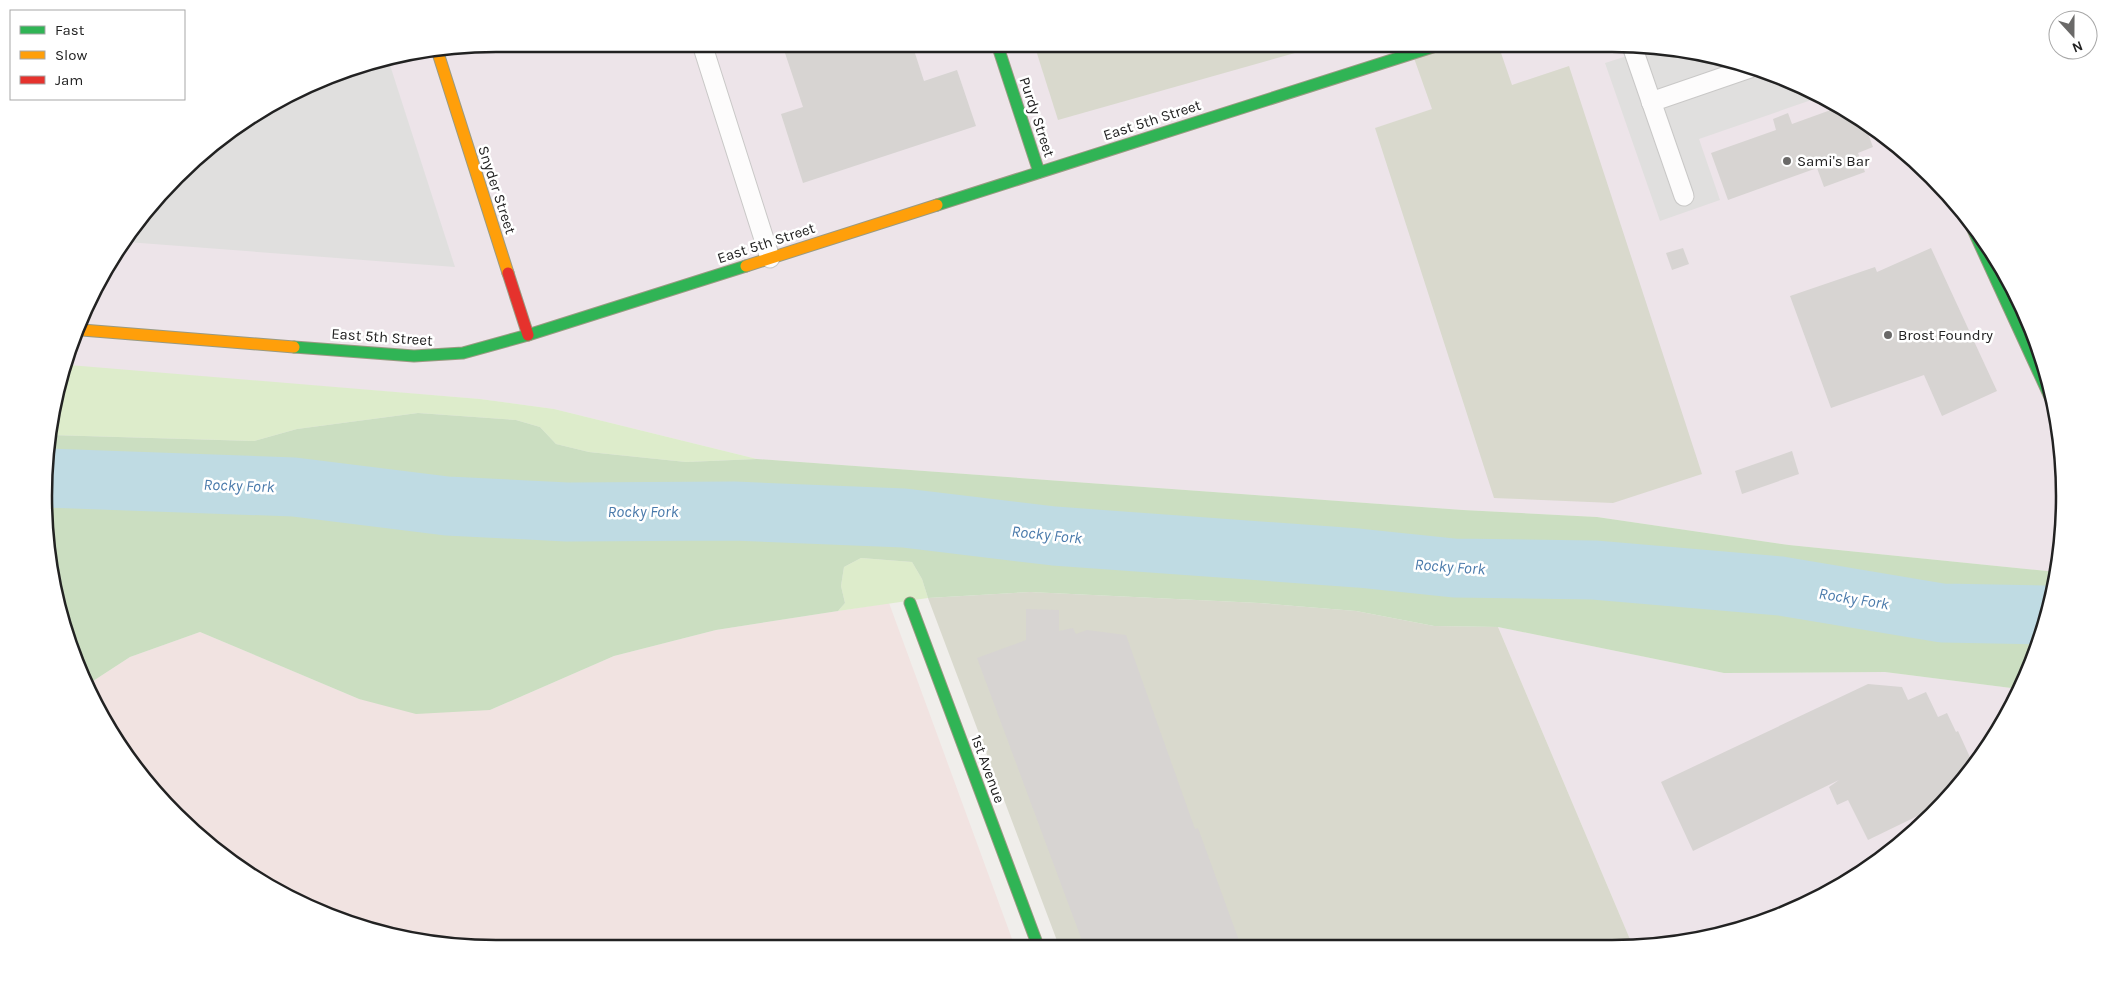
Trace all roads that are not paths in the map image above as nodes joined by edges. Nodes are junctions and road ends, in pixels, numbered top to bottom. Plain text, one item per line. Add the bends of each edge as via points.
1 (705, 52) edge
2 (1000, 52) edge
3 (1417, 52) edge
4 (1634, 53) edge
5 (439, 56) edge
6 (1740, 72) edge
7 (1651, 102) junction
8 (1039, 172) junction
9 (1684, 196) dead end
10 (770, 258) junction
11 (1986, 259) edge
12 (84, 330) edge
13 (528, 335) junction
14 (2036, 366) edge
15 (910, 602) dead end
16 (1036, 940) edge

1 - 10 lane
2 - 8 main road, Purdy Street
3 - 8 main road, East 5th Street
4 - 7 lane
5 - 13 main road, Snyder Street
6 - 7 lane
7 - 9 lane
8 - 10 main road, East 5th Street
10 - 13 main road, East 5th Street
11 - 14 main road
12 - 13 main road, East 5th Street via 431,356 463,353
15 - 16 main road, 1st Avenue

